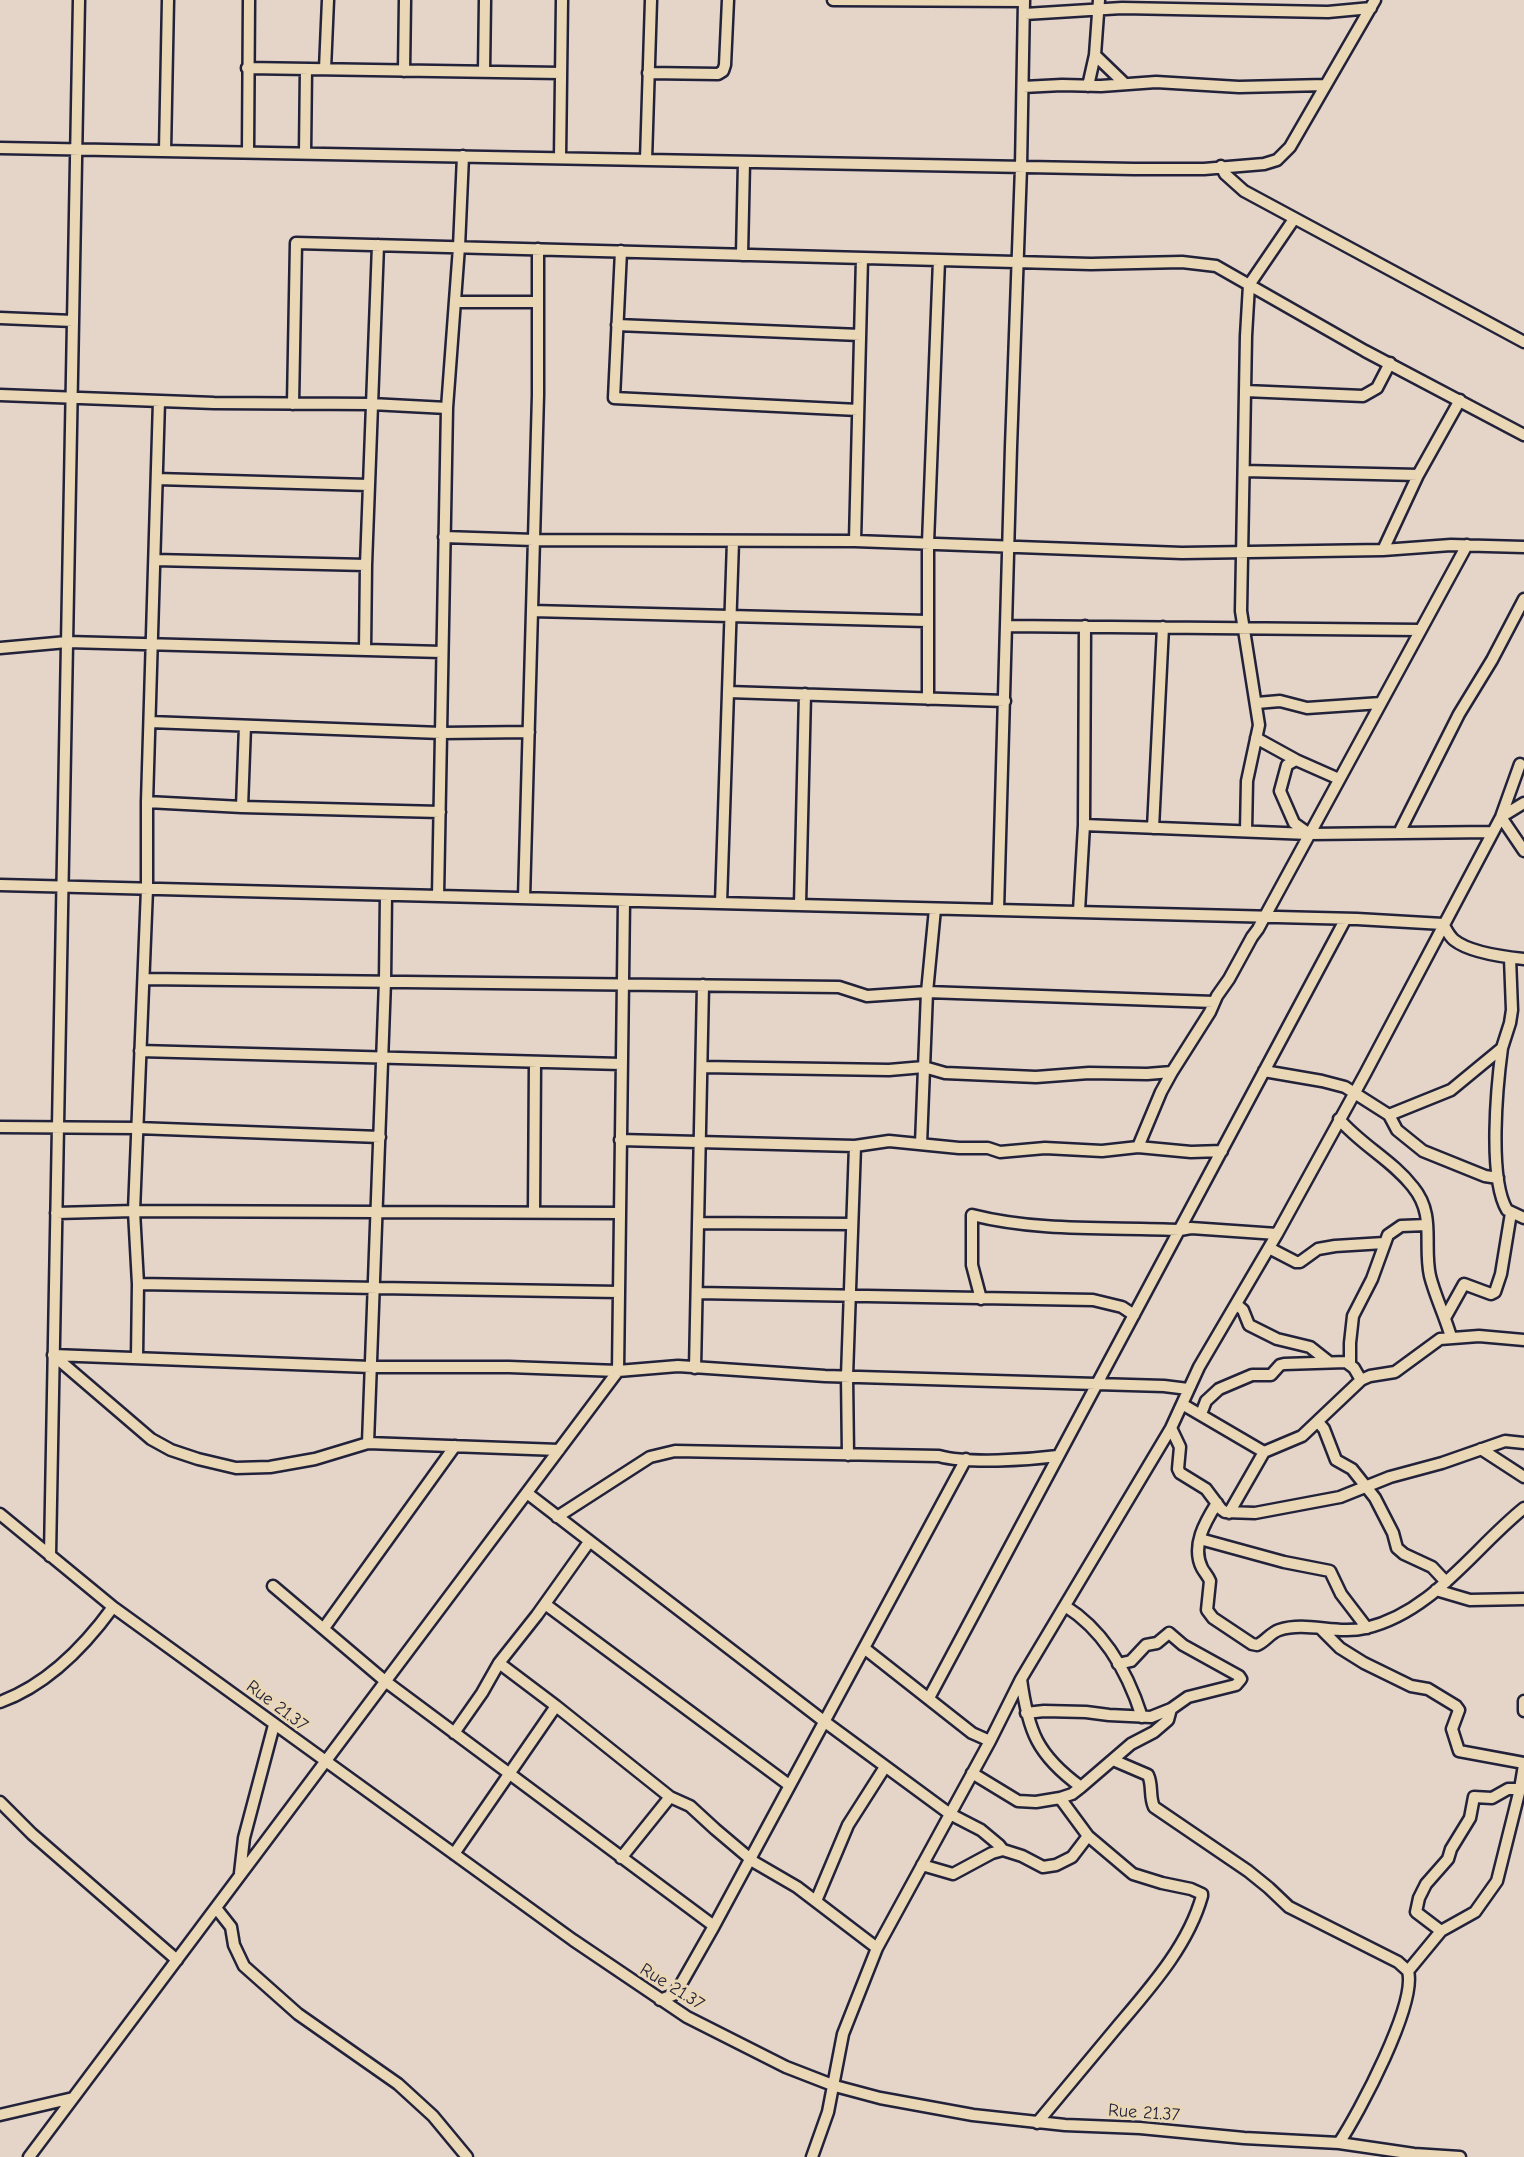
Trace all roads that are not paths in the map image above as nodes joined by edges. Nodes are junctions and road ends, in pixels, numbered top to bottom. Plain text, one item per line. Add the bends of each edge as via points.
1 (79, 0) edge
2 (168, 0) edge
3 (249, 0) edge
4 (328, 0) edge
5 (405, 0) edge
6 (485, 0) edge
7 (562, 0) edge
8 (651, 0) edge
9 (728, 0) edge
10 (833, 0) edge
11 (933, 1) edge
12 (1024, 1) edge
13 (1373, 4) edge
14 (1099, 5) edge
15 (1290, 5) edge
16 (1025, 14) junction
17 (1095, 56) junction
18 (247, 68) junction
19 (306, 69) junction
20 (325, 69) junction
21 (404, 71) junction
22 (484, 72) junction
23 (560, 73) junction
24 (648, 73) junction
25 (1125, 84) junction
26 (1326, 85) junction
27 (1088, 86) junction
28 (1023, 87) junction
29 (0, 148) edge
30 (76, 149) junction
31 (165, 151) junction
32 (248, 152) junction
33 (305, 153) junction
34 (463, 156) junction
35 (560, 158) junction
36 (646, 160) junction
37 (744, 162) junction
38 (1221, 166) junction
39 (1021, 167) junction
40 (1294, 219) junction
41 (378, 245) junction
42 (459, 247) junction
43 (538, 249) junction
44 (621, 251) junction
45 (742, 255) junction
46 (862, 258) junction
47 (939, 260) junction
48 (1017, 262) junction
49 (1250, 285) junction
50 (455, 302) junction
51 (538, 302) junction
52 (0, 318) edge
53 (73, 321) junction
54 (617, 325) junction
55 (860, 334) junction
56 (1524, 342) edge
57 (1390, 363) junction
58 (1245, 391) junction
59 (0, 395) edge
60 (72, 398) junction
61 (1460, 400) junction
62 (159, 402) junction
63 (293, 404) junction
64 (371, 404) junction
65 (447, 408) junction
66 (858, 410) junction
67 (1524, 435) edge
68 (1244, 471) junction
69 (1418, 475) junction
70 (157, 479) junction
71 (368, 485) junction
72 (444, 537) junction
73 (534, 540) junction
74 (733, 541) junction
75 (855, 541) junction
76 (928, 543) junction
77 (1009, 545) junction
78 (1467, 545) junction
79 (1524, 548) edge
80 (1383, 550) junction
81 (1242, 553) junction
82 (154, 560) junction
83 (366, 565) junction
84 (1524, 599) edge
85 (532, 611) junction
86 (730, 615) junction
87 (927, 621) junction
88 (1007, 626) junction
89 (1085, 626) junction
90 (1163, 627) junction
91 (1243, 628) junction
92 (1420, 630) junction
93 (67, 642) junction
94 (152, 644) junction
95 (0, 648) edge
96 (365, 650) junction
97 (442, 652) junction
98 (728, 692) junction
99 (806, 694) junction
100 (928, 699) junction
101 (1005, 701) junction
102 (1257, 703) junction
103 (1381, 703) junction
104 (150, 722) junction
105 (245, 726) junction
106 (529, 732) junction
107 (441, 733) junction
108 (1256, 738) junction
109 (1296, 760) junction
110 (1523, 763) edge
111 (1339, 779) junction
112 (147, 802) junction
113 (1524, 803) edge
114 (242, 807) junction
115 (440, 812) junction
116 (1501, 817) junction
117 (1084, 825) junction
118 (1153, 828) junction
119 (1246, 831) junction
120 (1400, 831) junction
121 (1492, 832) junction
122 (1309, 834) junction
123 (1524, 850) edge
124 (0, 885) edge
125 (62, 886) junction
126 (147, 888) junction
127 (386, 895) junction
128 (438, 896) junction
129 (524, 898) junction
130 (624, 901) junction
131 (722, 903) junction
132 (800, 904) junction
133 (935, 909) junction
134 (998, 910) junction
135 (1079, 911) junction
136 (1264, 918) junction
137 (1346, 920) junction
138 (1443, 924) junction
139 (1510, 958) junction
140 (1524, 958) edge
141 (144, 979) junction
142 (385, 981) junction
143 (622, 983) junction
144 (703, 985) junction
145 (927, 992) junction
146 (1214, 1002) junction
147 (1502, 1048) junction
148 (140, 1051) junction
149 (382, 1057) junction
150 (535, 1063) junction
151 (621, 1064) junction
152 (702, 1067) junction
153 (924, 1067) junction
154 (1264, 1071) junction
155 (1172, 1072) junction
156 (1354, 1093) junction
157 (1389, 1115) junction
158 (1339, 1119) junction
159 (0, 1127) edge
160 (58, 1128) junction
161 (137, 1128) junction
162 (380, 1137) junction
163 (621, 1140) junction
164 (700, 1142) junction
165 (921, 1144) junction
166 (855, 1146) junction
167 (1138, 1147) junction
168 (1222, 1151) junction
169 (1498, 1178) junction
170 (134, 1211) junction
171 (376, 1212) junction
172 (534, 1212) junction
173 (56, 1213) junction
174 (620, 1213) junction
175 (1511, 1213) junction
176 (1524, 1218) edge
177 (699, 1223) junction
178 (852, 1224) junction
179 (1427, 1225) junction
180 (1180, 1230) junction
181 (1277, 1234) junction
182 (1384, 1243) junction
183 (1269, 1248) junction
184 (138, 1284) junction
185 (374, 1288) junction
186 (619, 1292) junction
187 (698, 1293) junction
188 (850, 1296) junction
189 (981, 1299) junction
190 (1236, 1304) junction
191 (1134, 1315) junction
192 (1445, 1318) junction
193 (1451, 1337) junction
194 (1524, 1340) edge
195 (53, 1355) junction
196 (137, 1357) junction
197 (1329, 1362) junction
198 (1350, 1364) junction
199 (371, 1367) junction
200 (694, 1368) junction
201 (618, 1371) junction
202 (847, 1376) junction
203 (1361, 1380) junction
204 (1097, 1384) junction
205 (1188, 1389) junction
206 (1182, 1404) junction
207 (1201, 1414) junction
208 (1318, 1422) junction
209 (1171, 1428) junction
210 (368, 1443) junction
211 (1524, 1443) edge
212 (455, 1446) junction
213 (1481, 1449) junction
214 (559, 1450) junction
215 (1264, 1452) junction
216 (848, 1455) junction
217 (1059, 1456) junction
218 (966, 1460) junction
219 (1524, 1477) edge
220 (1365, 1487) junction
221 (527, 1493) junction
222 (1217, 1503) junction
223 (1524, 1508) edge
224 (1229, 1513) junction
225 (0, 1514) edge
226 (557, 1517) junction
227 (1200, 1539) junction
228 (589, 1542) junction
229 (50, 1556) junction
230 (1446, 1582) junction
231 (273, 1586) dead end
232 (1436, 1590) junction
233 (1524, 1599) edge
234 (545, 1604) junction
235 (1065, 1606) junction
236 (113, 1607) junction
237 (324, 1628) junction
238 (1366, 1628) junction
239 (1321, 1629) junction
240 (864, 1648) junction
241 (499, 1663) junction
242 (1118, 1664) junction
243 (1021, 1679) junction
244 (385, 1681) junction
245 (929, 1698) junction
246 (1524, 1701) edge
247 (0, 1702) edge
248 (556, 1706) junction
249 (1172, 1710) junction
250 (1524, 1711) edge
251 (1026, 1713) junction
252 (1142, 1717) junction
253 (825, 1722) junction
254 (274, 1725) junction
255 (454, 1732) junction
256 (990, 1741) junction
257 (1113, 1760) junction
258 (325, 1762) junction
259 (1524, 1764) edge
260 (885, 1767) junction
261 (972, 1773) junction
262 (510, 1774) junction
263 (789, 1785) junction
264 (1081, 1787) junction
265 (1520, 1789) junction
266 (670, 1797) junction
267 (1060, 1798) junction
268 (0, 1802) edge
269 (950, 1814) junction
270 (1089, 1836) junction
271 (1003, 1850) junction
272 (454, 1854) junction
273 (621, 1858) junction
274 (750, 1858) junction
275 (922, 1865) junction
276 (240, 1875) junction
277 (816, 1902) junction
278 (216, 1908) junction
279 (714, 1926) junction
280 (1441, 1931) junction
281 (878, 1948) junction
282 (177, 1960) junction
283 (1408, 1971) junction
284 (660, 2000) junction
285 (835, 2086) junction
286 (73, 2098) junction
287 (0, 2115) edge
288 (1037, 2122) junction
289 (1339, 2143) junction
290 (29, 2157) edge
291 (467, 2157) edge
292 (812, 2157) edge
293 (1460, 2157) edge

1 - 30 street
2 - 31 street
3 - 18 street
4 - 20 street
5 - 21 street
6 - 22 street
7 - 23 street
8 - 24 street
9 - 24 street via 723,71
10 - 11 street
11 - 12 street
12 - 16 street
13 - 15 street via 1328,12
13 - 26 street
14 - 15 street
14 - 16 street via 1056,14
14 - 17 street
16 - 28 street
17 - 25 street
17 - 27 street
18 - 19 street
18 - 32 street
19 - 20 street
19 - 33 street
20 - 21 street
21 - 22 street
22 - 23 street
23 - 35 street
24 - 36 street
25 - 26 street via 1175,82 1273,88
25 - 27 street
26 - 38 street via 1290,147 1277,160
27 - 28 street
28 - 39 street
29 - 30 street
30 - 31 street
30 - 53 street
31 - 32 street
32 - 33 street
33 - 34 street
34 - 35 street
34 - 42 street
35 - 36 street
36 - 37 street
37 - 39 street
37 - 45 street
38 - 39 street
38 - 40 street via 1244,191
39 - 48 street
40 - 49 street
40 - 56 street
41 - 42 street
41 - 63 street via 296,243
41 - 64 street
42 - 43 street
42 - 50 street
43 - 44 street
43 - 51 street
44 - 45 street
44 - 54 street
45 - 46 street
46 - 47 street
46 - 55 street
47 - 48 street
47 - 76 street
48 - 49 street via 1182,262 1216,266
48 - 77 street
49 - 57 street
49 - 58 street
50 - 51 street
50 - 65 street
51 - 73 street
52 - 53 street
53 - 60 street
54 - 55 street
54 - 66 street via 614,398
55 - 66 street
57 - 58 street via 1377,388 1363,396
57 - 61 street
58 - 68 street
59 - 60 street
60 - 62 street
60 - 93 street
61 - 67 street
61 - 69 street
62 - 63 street
62 - 70 street
63 - 64 street
64 - 65 street
64 - 71 street
65 - 72 street
66 - 75 street
68 - 69 street
68 - 81 street
69 - 80 street
70 - 71 street
70 - 82 street
71 - 83 street
72 - 73 street
72 - 97 street
73 - 74 street
73 - 85 street
74 - 75 street
74 - 86 street
75 - 76 street
76 - 77 street
76 - 87 street
77 - 81 street
77 - 88 street
78 - 79 street
78 - 80 street
78 - 92 street
80 - 81 street
81 - 91 street
82 - 83 street
82 - 94 street
83 - 96 street
84 - 120 street via 1459,714
85 - 86 street
85 - 106 street
86 - 87 street
86 - 98 street
87 - 100 street
88 - 89 street
88 - 101 street
89 - 90 street
89 - 117 street
90 - 91 street
90 - 118 street
91 - 92 street
91 - 102 street
92 - 103 street
93 - 94 street
93 - 95 street
93 - 125 street
94 - 96 street
94 - 104 street
96 - 97 street
97 - 107 street
98 - 99 street
98 - 131 street
99 - 100 street
99 - 132 street
100 - 101 street
101 - 134 street
102 - 103 street via 1280,700 1308,708
102 - 108 street
103 - 111 street
104 - 105 street
104 - 112 street
105 - 107 street
105 - 114 street
106 - 107 street
106 - 129 street
107 - 115 street
108 - 109 street
108 - 119 street via 1247,781
109 - 111 street
109 - 122 street via 1287,765 1280,791 1294,823
110 - 116 street
111 - 122 street
112 - 114 street
112 - 126 street
113 - 116 street
114 - 115 street
115 - 128 street
116 - 121 street
116 - 123 street
117 - 118 street
117 - 135 street
118 - 119 street
119 - 122 street
120 - 121 street
120 - 122 street
121 - 138 street
122 - 136 street
124 - 125 street
125 - 126 street
125 - 160 street
126 - 127 street
126 - 141 street
127 - 128 street
127 - 142 street
128 - 129 street
129 - 130 street
130 - 131 street
130 - 143 street
131 - 132 street
132 - 133 street
133 - 134 street
133 - 145 street
134 - 135 street
135 - 136 street
136 - 137 street
136 - 146 street
137 - 138 street
137 - 154 street
138 - 139 street via 1457,942
138 - 156 street
139 - 140 street
139 - 147 street via 1512,1010
141 - 142 street
141 - 148 street
142 - 143 street
142 - 149 street
143 - 144 street
143 - 151 street
144 - 145 street via 839,987 867,996
144 - 152 street
145 - 146 street
145 - 153 street
146 - 155 street
147 - 157 street via 1451,1090
147 - 169 street via 1496,1102
148 - 149 street
148 - 161 street
149 - 150 street
149 - 162 street
150 - 151 street
150 - 172 street
151 - 163 street
152 - 153 street
152 - 164 street
153 - 155 street via 945,1073 1036,1077
153 - 165 street
154 - 156 street via 1330,1083
154 - 168 street
155 - 167 street
156 - 157 street
156 - 158 street
157 - 169 street via 1397,1130 1423,1151
158 - 179 street via 1414,1187 1427,1212
158 - 181 street
159 - 160 street
160 - 161 street
160 - 173 street
161 - 162 street
161 - 170 street
162 - 171 street
163 - 164 street
163 - 174 street
164 - 166 street
164 - 177 street
165 - 166 street
165 - 167 street via 1000,1152
166 - 178 street
167 - 168 street
168 - 180 street
169 - 175 street via 1504,1205
170 - 171 street
170 - 173 street
170 - 184 street
171 - 172 street
171 - 185 street
172 - 174 street
173 - 195 street
174 - 186 street
175 - 176 street
175 - 192 street via 1495,1292 1464,1284
177 - 178 street
177 - 187 street
178 - 188 street
179 - 182 street via 1401,1226 1389,1232
179 - 192 street via 1430,1274
180 - 181 street
180 - 189 street via 1014,1224 972,1215 972,1265
180 - 191 street
181 - 183 street
182 - 183 street via 1318,1249 1300,1262
182 - 198 street via 1372,1279 1353,1316
183 - 190 street
184 - 185 street
184 - 196 street
185 - 186 street
185 - 199 street
186 - 201 street
187 - 188 street
187 - 200 street
188 - 189 street
188 - 202 street
189 - 191 street via 1093,1300 1122,1307
190 - 197 street via 1249,1324 1277,1339 1310,1347
190 - 205 street
191 - 204 street
192 - 193 street
193 - 194 street
193 - 203 street via 1440,1339 1395,1372
195 - 196 street
195 - 210 street via 151,1439 198,1459 236,1468 270,1467
195 - 229 street
196 - 199 street
197 - 198 street
197 - 207 street via 1284,1364 1271,1375 1252,1374 1216,1391
198 - 203 street
199 - 201 street
199 - 210 street
200 - 201 street
200 - 202 street
201 - 214 street
202 - 204 street
202 - 216 street
203 - 208 street
204 - 205 street
204 - 217 street
205 - 206 street
206 - 207 street
206 - 209 street
207 - 215 street
208 - 215 street via 1302,1436
208 - 220 street via 1336,1460 1352,1469
209 - 222 street via 1180,1447 1180,1473 1206,1489
209 - 235 street
210 - 212 street
211 - 213 street via 1510,1441
212 - 214 street
212 - 237 street
213 - 219 street
213 - 220 street
214 - 221 street
215 - 224 street
216 - 218 street
216 - 226 street via 675,1451 650,1457
217 - 218 street
217 - 245 street
218 - 240 street
220 - 224 street via 1340,1497 1255,1513
220 - 230 street via 1375,1498 1397,1548 1432,1567
221 - 226 street
221 - 244 street
222 - 224 street
222 - 227 street
223 - 230 street
225 - 229 street, Rue 21.37
226 - 228 street
227 - 238 street via 1330,1571
227 - 239 street via 1198,1555 1210,1581 1207,1610 1213,1618 1257,1645 1280,1629
228 - 234 street
228 - 253 street
229 - 236 street, Rue 21.37
230 - 232 street
231 - 237 street
232 - 233 street via 1470,1600
232 - 238 street via 1404,1613
234 - 241 street
234 - 263 street
235 - 242 street via 1106,1641
235 - 243 street
236 - 247 street via 93,1634 53,1672
236 - 254 street, Rue 21.37
237 - 244 street
238 - 239 street
239 - 259 street via 1364,1664 1411,1686 1428,1689 1456,1706 1452,1729 1459,1751
240 - 245 street
240 - 253 street
241 - 248 street
241 - 255 street
242 - 249 street via 1131,1661 1146,1645 1157,1643 1169,1633 1239,1676 1236,1685 1188,1697
242 - 252 street
243 - 251 street
243 - 256 street
244 - 255 street
244 - 258 street
245 - 256 street via 972,1733
246 - 250 street
248 - 262 street
248 - 266 street
249 - 252 street
249 - 257 street via 1168,1720 1154,1732 1131,1744
251 - 252 street via 1086,1712
251 - 264 street via 1030,1729 1047,1758
253 - 260 street
253 - 263 street
254 - 258 street, Rue 21.37
254 - 276 street via 244,1838
255 - 262 street
256 - 261 street
257 - 264 street
257 - 283 street via 1148,1775 1154,1807 1248,1871 1289,1907 1398,1962
258 - 272 street, Rue 21.37
258 - 276 street
259 - 265 street
260 - 269 street
260 - 277 street via 848,1825
261 - 267 street via 1018,1801
261 - 269 street
262 - 272 street
262 - 273 street
263 - 274 street
264 - 267 street
265 - 280 street via 1497,1881 1475,1912
265 - 280 street via 1508,1789 1492,1798 1473,1797 1468,1822 1448,1859 1426,1884 1416,1907 1420,1916
266 - 273 street
266 - 274 street via 690,1806
267 - 270 street
268 - 282 street
269 - 271 street via 981,1830
269 - 275 street
270 - 271 street via 1072,1857 1056,1865 1043,1867
270 - 288 street via 1133,1874 1191,1889 1202,1896 1174,1955 1151,1987
271 - 275 street via 953,1874
272 - 284 street, Rue 21.37
273 - 279 street
274 - 277 street
274 - 279 street
275 - 281 street
276 - 278 street
277 - 281 street
278 - 282 street
278 - 291 street via 231,1927 244,1966 298,2014 398,2084 433,2116
279 - 284 street via 673,1995
280 - 283 street
281 - 285 street via 843,2034
282 - 286 street
283 - 289 street via 1406,2003 1368,2094
284 - 285 street, Rue 21.37 via 739,2044
285 - 288 street, Rue 21.37 via 973,2115
285 - 292 street
286 - 287 street
286 - 290 street
288 - 289 street, Rue 21.37
289 - 293 street, Rue 21.37

